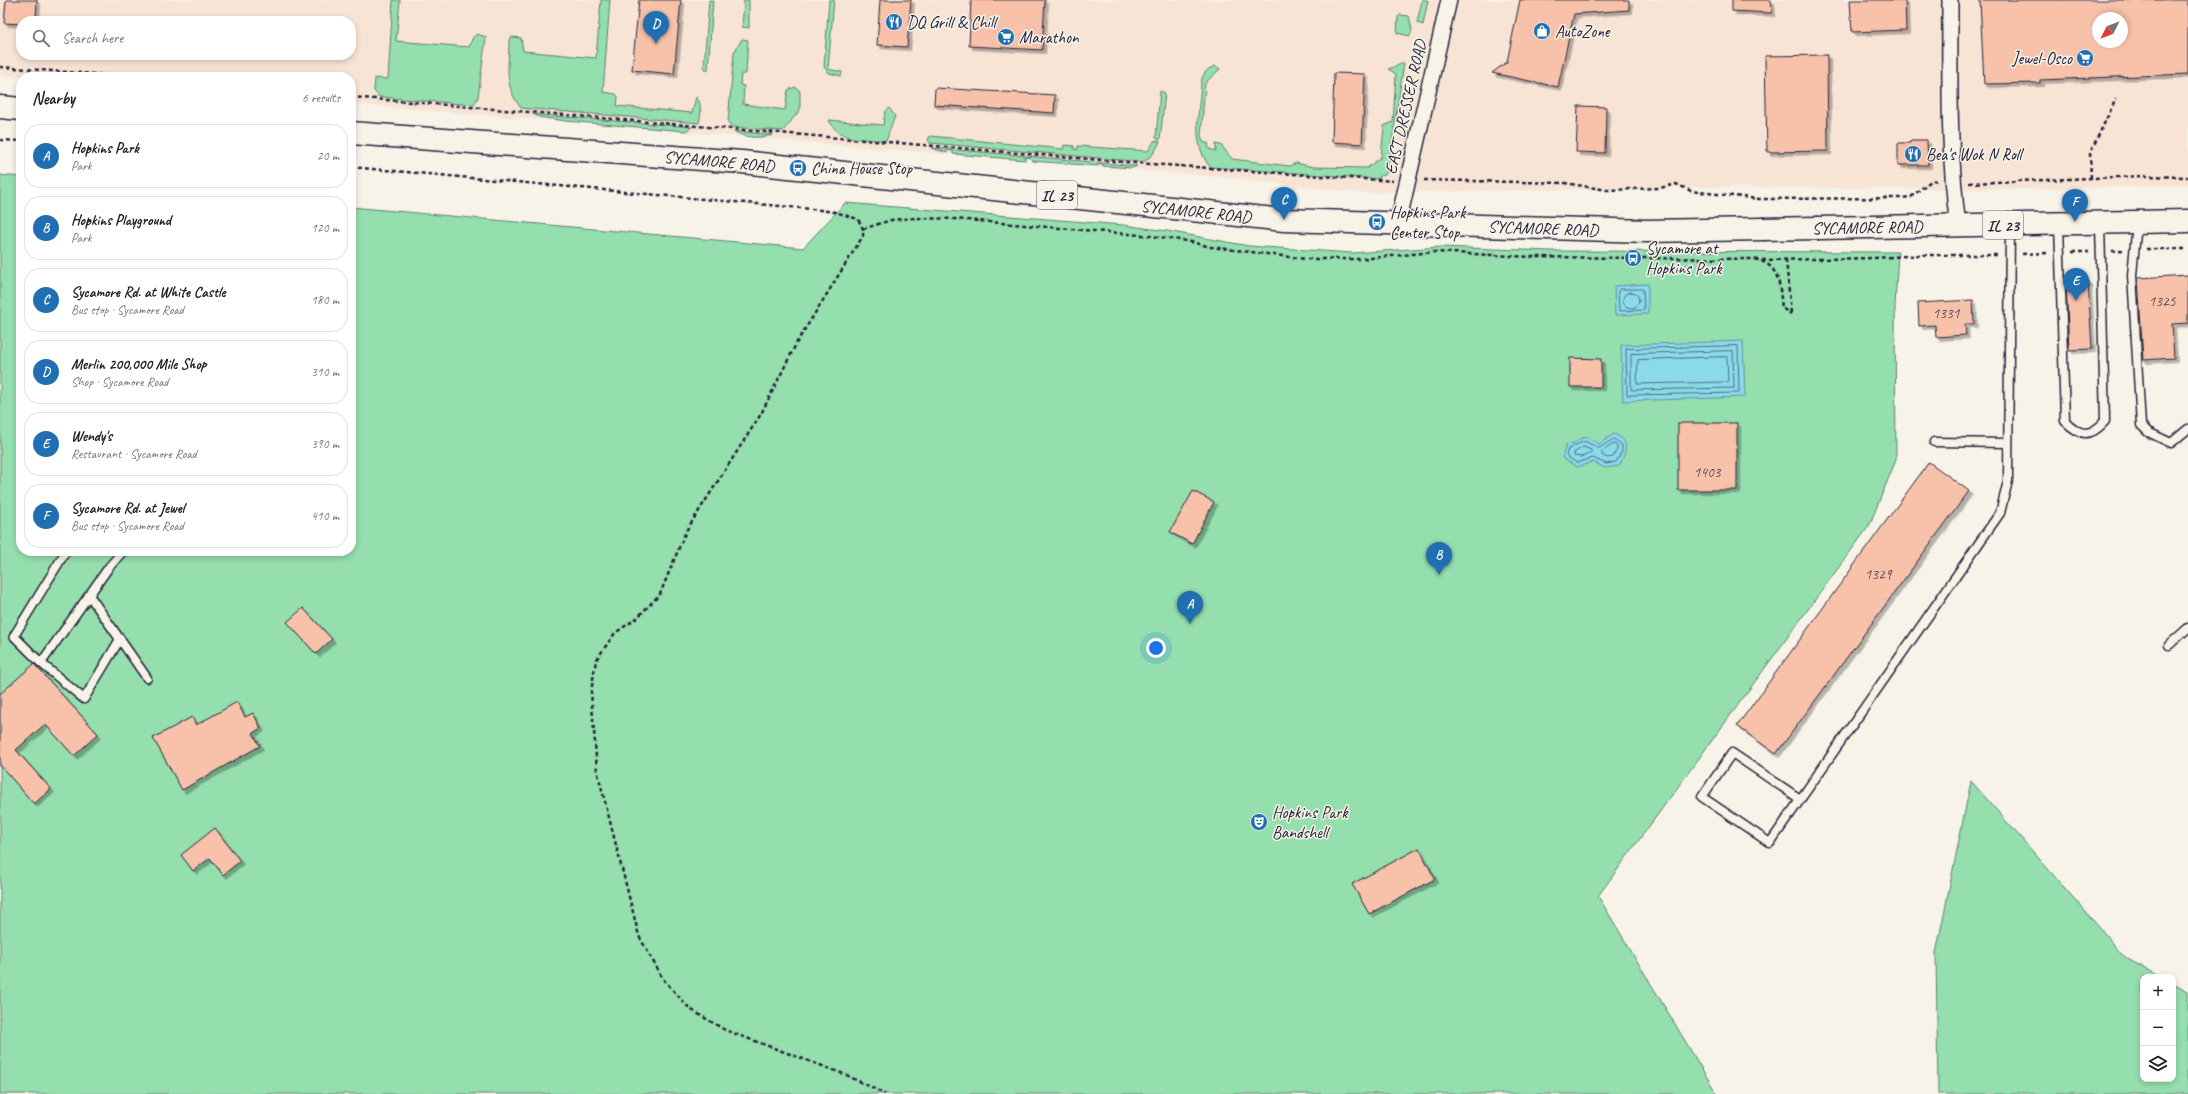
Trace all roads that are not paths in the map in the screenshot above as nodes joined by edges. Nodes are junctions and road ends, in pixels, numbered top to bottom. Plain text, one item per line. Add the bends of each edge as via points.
1 (1449, 0) edge
2 (1950, 0) edge
3 (0, 107) edge
4 (16, 109) edge
5 (356, 133) edge
6 (2188, 221) edge
7 (2137, 222) junction
8 (1398, 223) junction
9 (2100, 223) junction
10 (2010, 224) junction
11 (2060, 224) junction
12 (1958, 226) junction
13 (2188, 429) edge
14 (1934, 442) dead end
15 (2008, 443) junction
16 (63, 556) edge
17 (119, 556) edge
18 (89, 595) junction
19 (2188, 628) edge
20 (120, 639) junction
21 (2169, 645) dead end
22 (41, 663) junction
23 (147, 678) dead end
24 (1800, 799) junction

1 - 8 street, EAST DRESSER ROAD
2 - 12 street via 1950,102 1953,184
3 - 4 main road
5 - 8 main road, SYCAMORE ROAD / IL 23 via 742,162 1284,220
6 - 7 main road, SYCAMORE ROAD / IL 23
7 - 9 main road, SYCAMORE ROAD / IL 23
7 - 13 lane via 2132,275 2141,425 2148,432 2171,442
8 - 12 main road, SYCAMORE ROAD / IL 23, bridge via 1647,231
9 - 11 main road, SYCAMORE ROAD / IL 23
9 - 11 lane via 2105,421 2098,429 2085,434 2074,430 2065,421
10 - 11 main road, SYCAMORE ROAD / IL 23
10 - 12 main road, SYCAMORE ROAD / IL 23
10 - 15 lane
14 - 15 lane
15 - 24 lane via 2008,481 1997,519
16 - 22 lane via 14,636
17 - 18 lane
18 - 20 lane
18 - 22 lane
19 - 21 lane
20 - 22 lane via 84,698
20 - 23 lane
24 - 24 lane via 1732,753 1702,797 1770,843

